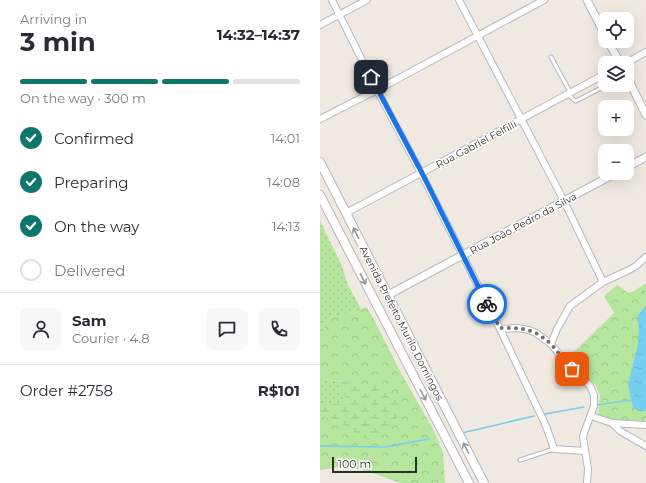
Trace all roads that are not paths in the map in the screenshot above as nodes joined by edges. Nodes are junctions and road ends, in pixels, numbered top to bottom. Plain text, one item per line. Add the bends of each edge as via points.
1 (332, 0) edge
2 (367, 0) edge
3 (458, 0) edge
4 (544, 0) edge
5 (587, 0) edge
6 (339, 15) junction
7 (598, 21) edge
8 (320, 25) edge
9 (477, 36) junction
10 (646, 52) edge
11 (550, 57) dead end
12 (634, 59) edge
13 (598, 78) edge
14 (377, 90) junction
15 (598, 90) edge
16 (634, 91) edge
17 (569, 94) junction
18 (646, 115) edge
19 (320, 119) edge
20 (521, 119) junction
21 (646, 157) edge
22 (320, 162) edge
23 (634, 163) edge
24 (422, 173) junction
25 (603, 180) edge
26 (320, 194) edge
27 (564, 201) junction
28 (346, 213) junction
29 (462, 255) junction
30 (646, 257) edge
31 (603, 282) junction
32 (388, 295) junction
33 (500, 328) junction
34 (551, 344) junction
35 (591, 416) junction
36 (612, 423) junction
37 (646, 425) edge
38 (646, 446) edge
39 (554, 449) junction
40 (585, 451) junction
41 (520, 460) dead end
42 (469, 483) edge
43 (484, 483) edge
44 (587, 483) edge

1 - 6 street
2 - 6 street
3 - 9 street
4 - 9 street
5 - 7 street
6 - 8 street
6 - 14 street
9 - 14 street
9 - 20 street
10 - 12 street
11 - 17 lane
13 - 17 street, Rua Gabriel Felfilli
14 - 19 street
14 - 24 street
15 - 17 lane via 576,101
16 - 18 street
17 - 20 street, Rua Gabriel Felfilli
20 - 24 street, Rua Gabriel Felfilli
20 - 27 street
21 - 23 street
22 - 28 main road, Avenida Prefeito Murilo Domingos
24 - 28 street, Rua Gabriel Felfilli
24 - 29 street
25 - 27 street, Rua João Pedro da Silva
26 -> 42 main road, Avenida Prefeito Murilo Domingos
27 - 29 street, Rua João Pedro da Silva
27 - 31 street
32 -> 28 main road, Avenida Prefeito Murilo Domingos
29 - 32 street, Rua João Pedro da Silva
29 - 33 street
30 - 31 street via 636,266
31 - 34 street via 570,306 556,328
43 -> 32 main road, Avenida Prefeito Murilo Domingos
33 - 34 street via 529,330
33 - 39 street via 546,426
34 - 35 street via 590,386 594,395
35 - 36 street
35 - 40 street via 583,437
36 - 37 street
36 - 38 street via 620,431
39 - 40 street
39 - 41 lane
40 - 44 street

